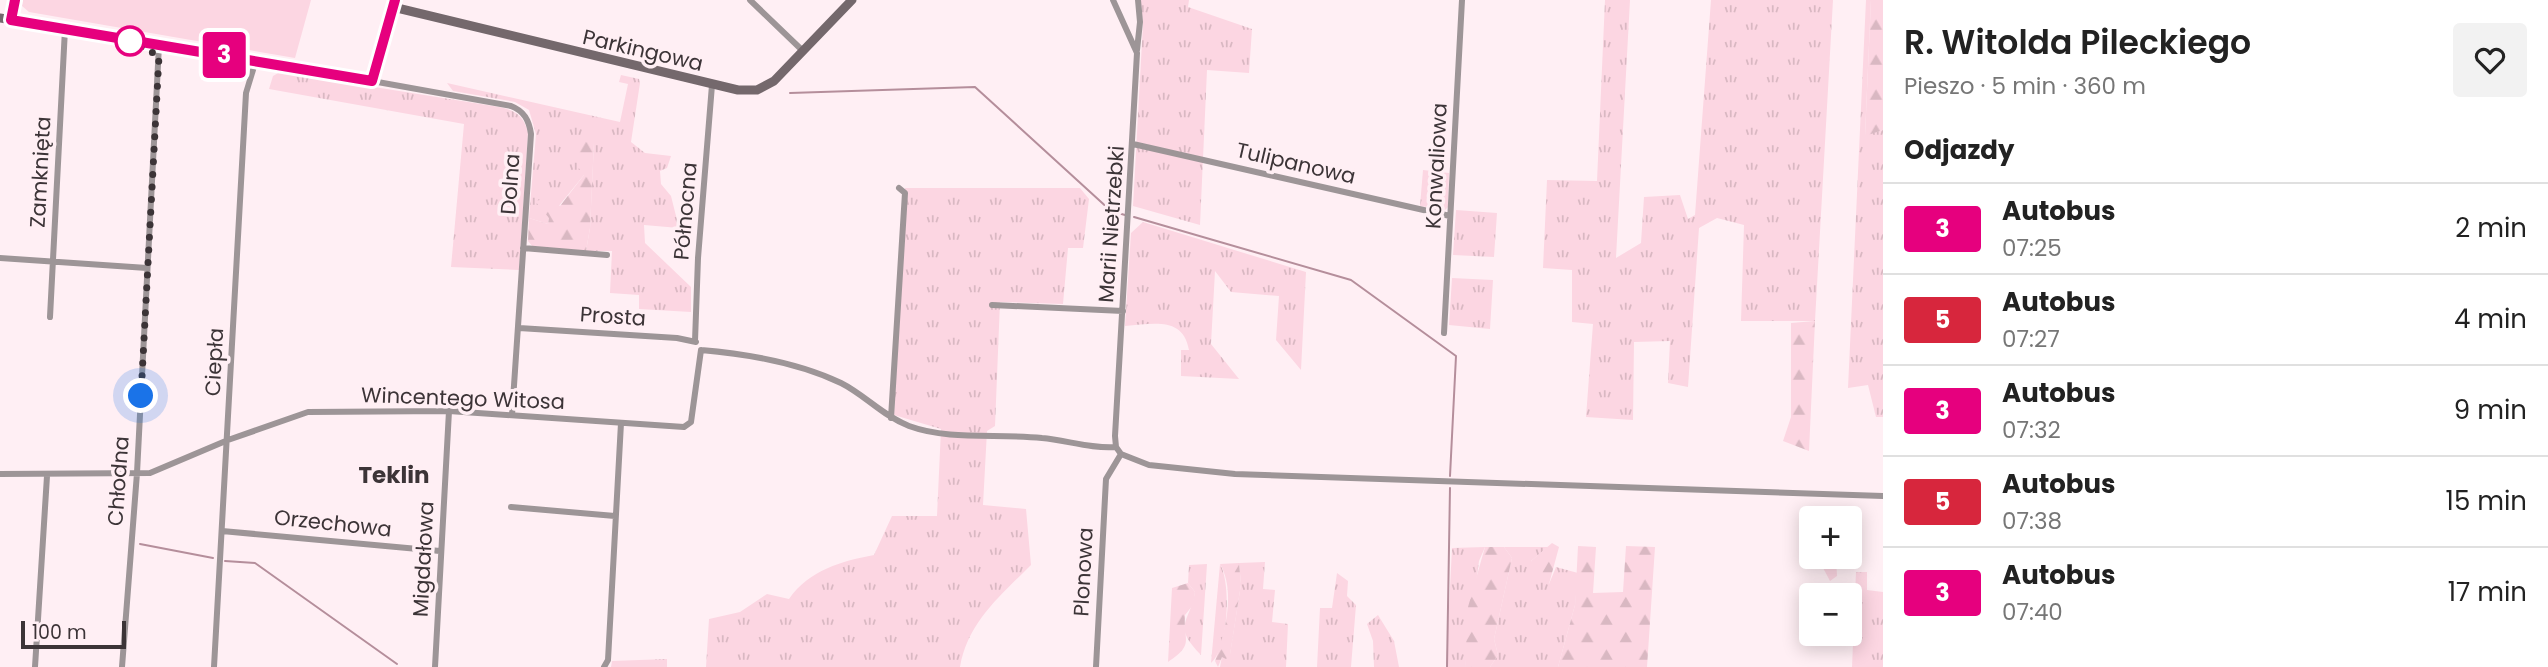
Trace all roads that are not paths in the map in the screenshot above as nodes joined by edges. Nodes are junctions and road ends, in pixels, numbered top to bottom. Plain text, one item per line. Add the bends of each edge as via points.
1 (15, 0) edge
2 (750, 0) edge
3 (852, 0) edge
4 (1113, 0) edge
5 (1138, 0) edge
6 (1462, 0) edge
7 (394, 4) edge
8 (0, 18) edge
9 (11, 20) junction
10 (0, 24) edge
11 (65, 29) junction
12 (159, 45) junction
13 (803, 51) junction
14 (1137, 53) junction
15 (256, 60) junction
16 (372, 81) junction
17 (712, 85) junction
18 (1133, 144) junction
19 (899, 188) dead end
20 (1450, 216) junction
21 (523, 248) junction
22 (607, 255) dead end
23 (0, 258) edge
24 (52, 263) junction
25 (146, 268) junction
26 (992, 305) dead end
27 (1123, 311) junction
28 (50, 317) dead end
29 (519, 328) junction
30 (1444, 333) dead end
31 (695, 341) junction
32 (701, 350) junction
33 (449, 411) junction
34 (513, 415) junction
35 (891, 418) junction
36 (621, 423) junction
37 (228, 440) junction
38 (1116, 447) junction
39 (1121, 454) junction
40 (137, 473) junction
41 (0, 474) edge
42 (47, 475) junction
43 (1883, 496) edge
44 (511, 507) dead end
45 (615, 516) junction
46 (222, 531) junction
47 (440, 551) junction
48 (35, 667) edge
49 (122, 667) edge
50 (214, 667) edge
51 (435, 667) edge
52 (605, 667) edge
53 (1096, 667) edge

1 - 9 street
2 - 13 street
3 - 13 street, Parkingowa
4 - 14 street, Marii Nietrzebki
5 - 14 street
6 - 20 street, Konwaliowa
7 - 16 street
7 - 17 street, Parkingowa
8 - 9 street
8 - 10 street
9 - 11 street
11 - 12 street
11 - 24 street, Zamknięta
12 - 15 street
12 - 25 street, Chłodna
13 - 17 street, Parkingowa via 774,81 757,90
14 - 18 street, Marii Nietrzebki
15 - 16 street
15 - 37 street, Ciepła via 246,93
16 - 21 street, Dolna via 504,104 522,112 531,134
17 - 31 street, Północna
18 - 20 street, Tulipanowa
18 - 27 street, Marii Nietrzebki
19 - 35 street via 905,193
20 - 30 street, Konwaliowa
21 - 22 street
21 - 29 street, Dolna
23 - 24 street
24 - 25 street
24 - 28 street, Zamknięta
25 - 40 street, Chłodna
26 - 27 street
27 - 38 street, Marii Nietrzebki
29 - 31 street, Prosta
29 - 34 street, Dolna
31 - 32 street
32 - 35 street via 751,355 816,373 842,384
32 - 36 street, Wincentego Witosa via 687,426
33 - 34 street, Wincentego Witosa
33 - 37 street, Wincentego Witosa via 308,412
33 - 47 street, Migdałowa
34 - 36 street, Wincentego Witosa
35 - 38 street via 941,434
36 - 45 street
37 - 40 street, Wincentego Witosa via 150,473
37 - 46 street, Ciepła
38 - 39 street
39 - 43 street via 1149,465 1234,474
39 - 53 street, Plonowa via 1106,479
40 - 42 street, Wincentego Witosa
40 - 49 street, Chłodna
41 - 42 street, Wincentego Witosa
42 - 48 street
44 - 45 street
45 - 52 street
46 - 47 street, Orzechowa
46 - 50 street, Ciepła
47 - 51 street, Migdałowa

